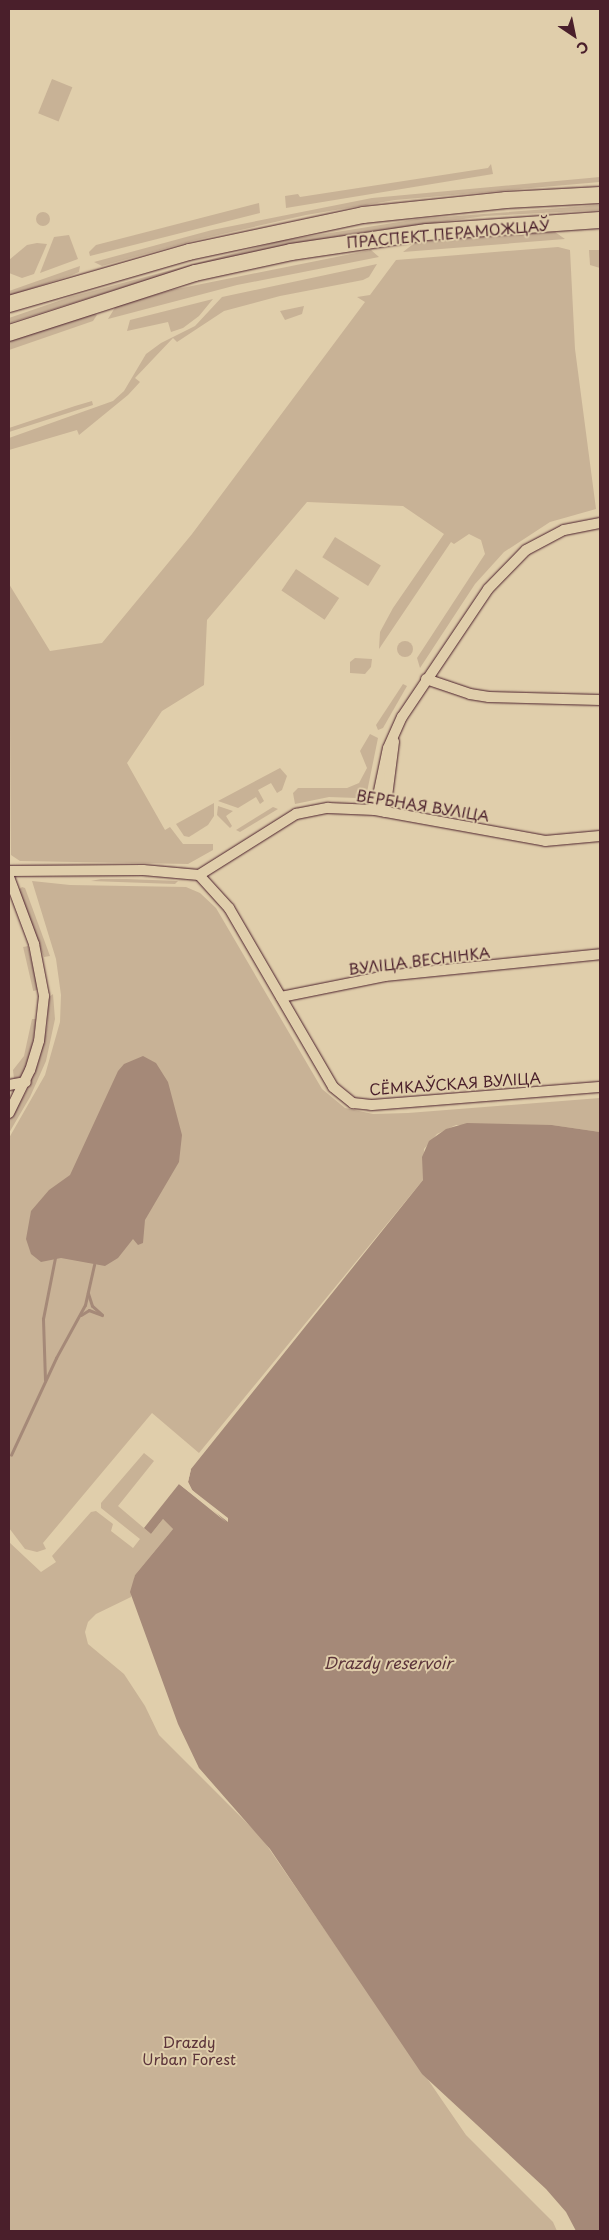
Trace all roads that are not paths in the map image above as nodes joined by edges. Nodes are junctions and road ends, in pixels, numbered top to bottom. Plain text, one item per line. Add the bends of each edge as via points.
1 (600, 196) edge
2 (600, 220) edge
3 (9, 304) edge
4 (9, 332) edge
5 (600, 523) edge
6 (426, 679) junction
7 (600, 700) edge
8 (380, 811) junction
9 (600, 836) edge
10 (9, 871) edge
11 (199, 875) junction
12 (9, 877) edge
13 (600, 954) edge
14 (280, 997) junction
15 (26, 1082) junction
16 (9, 1085) edge
17 (600, 1087) edge
18 (9, 1113) edge

1 - 3 main road, ПРАСПЕКТ ПЕРАМОЖЦАЎ via 506,200 364,216 189,252
2 - 4 main road, ПРАСПЕКТ ПЕРАМОЖЦАЎ via 427,232 291,252 195,273
5 - 6 street via 548,536 515,558 488,589
6 - 7 street via 463,693 489,697
6 - 8 street via 394,738
8 - 9 street, ВЕРБНАЯ ВУЛІЦА via 545,841
8 - 11 street, ВЕРБНАЯ ВУЛІЦА via 328,808 296,814
10 - 11 street via 142,870
11 - 14 street via 222,898
12 - 15 street via 34,944 44,995 39,1041
13 - 14 street, ВУЛІЦА ВЕСНІНКА via 385,976
14 - 17 street, СЁМКАЎСКАЯ ВУЛІЦА via 333,1087 352,1103 371,1105
15 - 16 street
15 - 18 street

